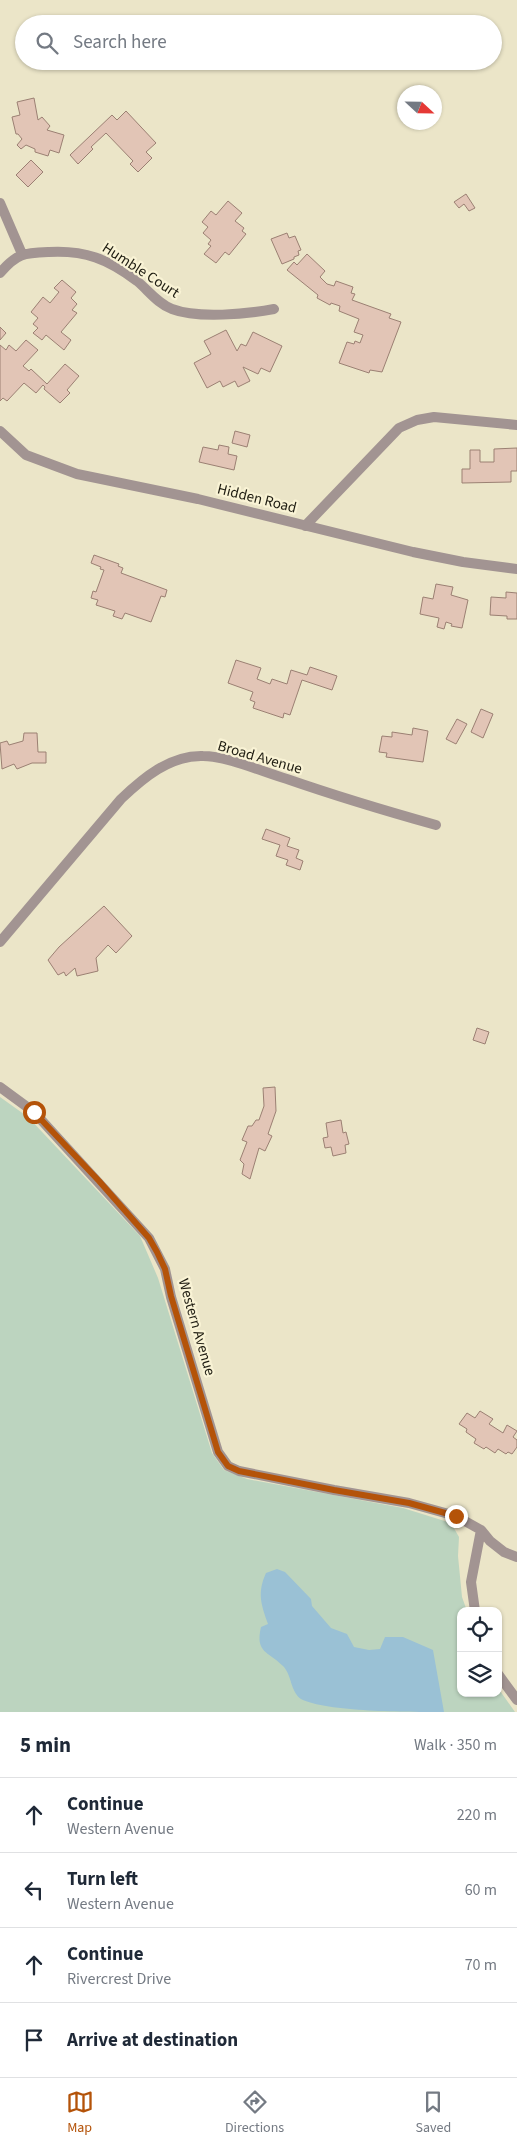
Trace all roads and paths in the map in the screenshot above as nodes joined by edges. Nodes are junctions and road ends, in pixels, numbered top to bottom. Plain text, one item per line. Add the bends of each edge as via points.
1 (0, 203) edge
2 (22, 254) junction
3 (0, 273) edge
4 (274, 309) dead end
5 (517, 425) edge
6 (0, 431) edge
7 (305, 526) junction
8 (517, 569) edge
9 (436, 825) dead end
10 (0, 942) edge
11 (0, 1088) edge
12 (481, 1530) junction
13 (517, 1557) edge
14 (475, 1607) edge
15 (502, 1679) edge
16 (517, 1700) edge

1 - 2 street
2 - 3 street
2 - 4 street, Humble Court via 69,251 95,256 137,281 170,309 180,312 229,314
5 - 7 street via 434,418 417,420 399,428
6 - 7 street, Hidden Road via 26,455 76,474 198,499
7 - 8 street, Hidden Road via 413,552
9 - 10 street, Broad Avenue via 234,762 203,756 173,760 139,781 121,799
11 - 12 street, Western Avenue via 34,1112 149,1238 165,1269 218,1452 228,1466 239,1471 409,1503 456,1516
12 - 13 street, Western Avenue via 504,1552
12 - 14 street via 471,1582
15 - 16 street

